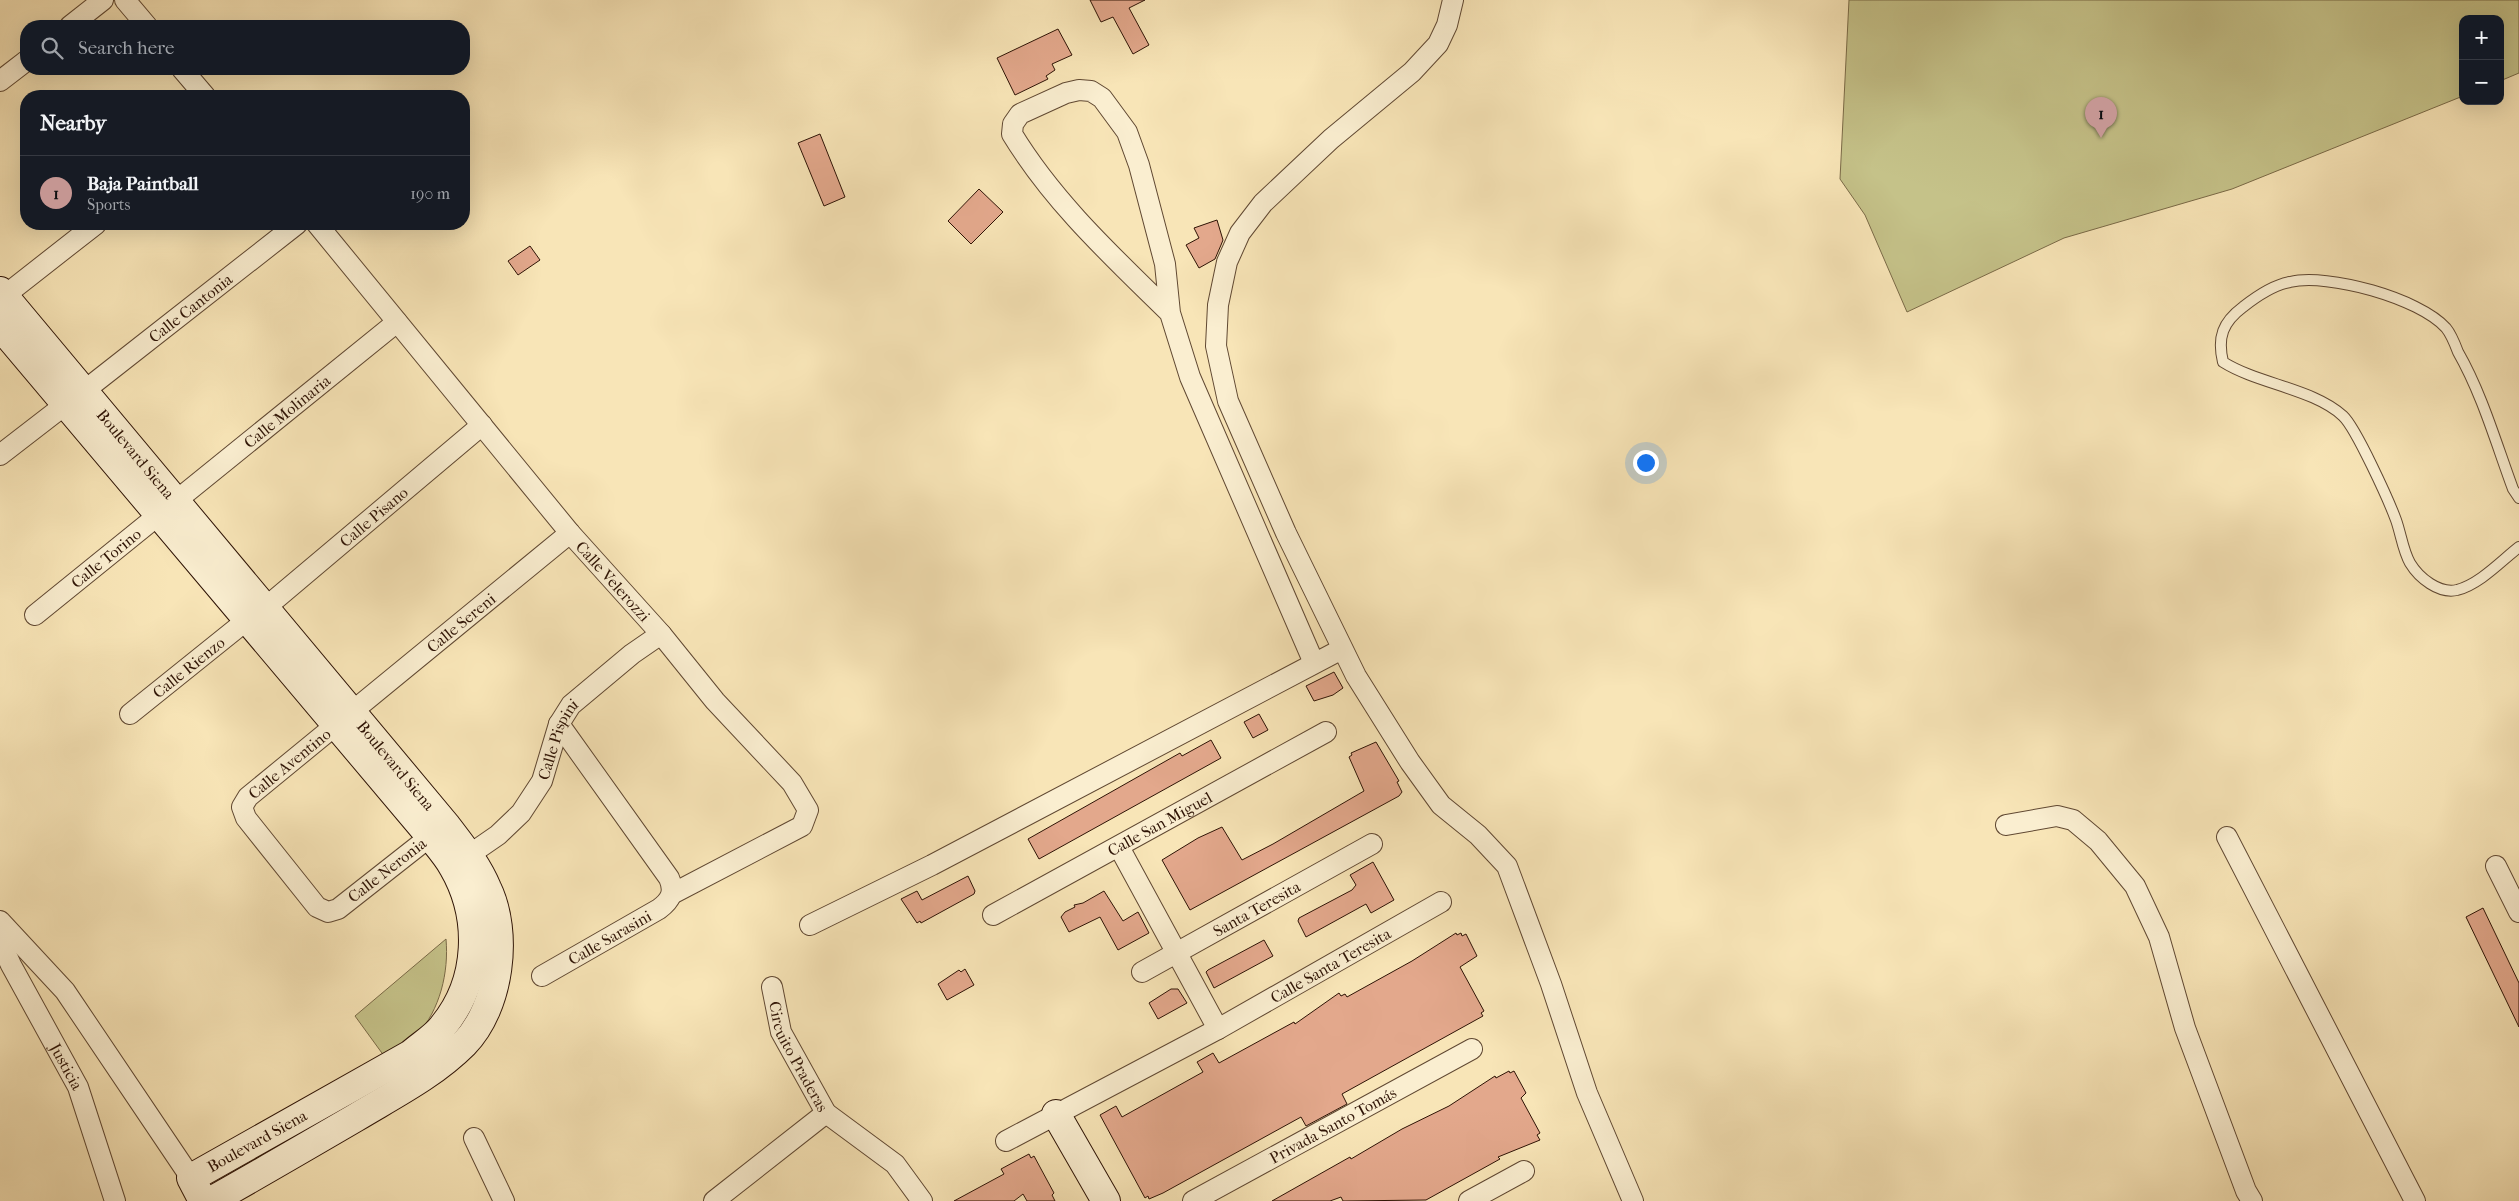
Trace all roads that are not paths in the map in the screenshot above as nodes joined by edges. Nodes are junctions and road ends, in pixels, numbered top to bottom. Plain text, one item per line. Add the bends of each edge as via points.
1 (103, 0) edge
2 (125, 0) edge
3 (1453, 0) edge
4 (78, 20) edge
5 (142, 20) edge
6 (20, 65) edge
7 (187, 75) edge
8 (0, 81) edge
9 (200, 90) edge
10 (88, 230) edge
11 (289, 230) edge
12 (322, 230) edge
13 (2, 294) edge
14 (1170, 313) junction
15 (397, 322) junction
16 (0, 326) edge
17 (75, 398) junction
18 (482, 425) junction
19 (0, 455) edge
20 (2519, 498) edge
21 (168, 508) junction
22 (570, 533) junction
23 (2519, 547) edge
24 (256, 614) junction
25 (35, 616) dead end
26 (660, 634) junction
27 (1342, 648) junction
28 (1314, 663) junction
29 (130, 714) dead end
30 (344, 719) junction
31 (559, 724) junction
32 (1326, 732) dead end
33 (2006, 824) dead end
34 (438, 830) junction
35 (2227, 837) dead end
36 (1372, 844) dead end
37 (1119, 847) junction
38 (469, 855) junction
39 (2496, 866) dead end
40 (672, 894) junction
41 (1441, 902) dead end
42 (328, 912) joint
43 (2519, 912) edge
44 (993, 915) dead end
45 (0, 921) edge
46 (810, 925) dead end
47 (0, 941) edge
48 (1176, 952) junction
49 (1142, 972) dead end
50 (542, 976) dead end
51 (772, 987) dead end
52 (1218, 1029) junction
53 (1472, 1049) dead end
54 (826, 1113) junction
55 (1056, 1114) junction
56 (474, 1138) dead end
57 (1006, 1140) dead end
58 (1524, 1171) dead end
59 (197, 1190) edge
60 (115, 1201) edge
61 (211, 1201) edge
62 (504, 1201) edge
63 (714, 1201) edge
64 (922, 1201) edge
65 (1106, 1201) edge
66 (1193, 1201) edge
67 (1469, 1201) edge
68 (1633, 1201) edge
69 (2252, 1201) edge
70 (2415, 1201) edge

1 - 4 street
2 - 5 street
3 - 27 street via 1438,44 1412,72 1331,139 1257,211 1240,233 1227,262 1218,305 1216,346 1228,401 1286,533
6 - 8 street
7 - 9 street
10 - 13 street
11 - 17 street, Calle Cantonia
12 - 15 street, Calle Velerozzi
13 - 17 street, Boulevard Siena
14 - 14 street via 1165,264 1140,165 1127,132 1110,108 1091,91 1079,90 1020,114 1013,124 1012,134 1048,187 1078,222
14 - 28 street via 1190,377
15 - 18 street, Calle Velerozzi
15 - 21 street, Calle Molinaria
16 - 17 street, Boulevard Siena
17 - 19 street, Calle Cantonia
17 - 21 street, Boulevard Siena
18 - 22 street, Calle Velerozzi
18 - 24 street, Calle Pisano
20 - 23 lane via 2446,328 2417,308 2378,291 2330,280 2290,282 2258,295 2229,318 2219,345 2223,362 2240,373 2324,403 2344,416 2358,438 2396,519 2410,562 2420,576 2440,589 2455,590 2471,584
21 - 24 street, Boulevard Siena
21 - 25 street, Calle Torino
22 - 26 street, Calle Velerozzi
22 - 30 street, Calle Sereni
24 - 29 street, Calle Rienzo
24 - 30 street, Boulevard Siena
26 - 31 street, Calle Pispini via 571,705
26 - 40 street, Calle Velerozzi via 716,701 792,783 808,810 802,826
27 - 28 street
27 - 68 street via 1410,762 1441,804 1478,835 1507,866 1587,1093
28 - 46 street
30 - 34 street, Boulevard Siena
30 - 42 street, Calle Aventino via 248,797 242,807 246,818 318,907
31 - 38 street, Calle Pispini via 542,781 521,813 498,835
31 - 40 street via 668,878
32 - 37 street, Calle San Miguel
33 - 69 street via 2057,816 2073,820 2098,841 2135,886 2160,937 2186,1028
34 - 38 street, Boulevard Siena
34 - 42 street, Calle Neronia via 338,909
34 - 59 street, Boulevard Siena via 468,901 474,936 471,969 461,1000 442,1028 411,1054
35 - 70 street
36 - 48 street, Santa Teresita
37 - 44 street, Calle San Miguel
37 - 48 street
38 - 61 street, Boulevard Siena via 488,889 500,937 498,973 486,1011 465,1043 426,1076
39 - 43 street
40 - 50 street, Calle Sarasini via 659,909
41 - 52 street, Calle Santa Teresita
45 - 59 street via 65,991
47 - 60 street, Justicia via 78,1087
48 - 49 street, Santa Teresita
48 - 52 street
51 - 54 street, Circuito Praderas via 781,1032
52 - 55 street, Calle Santa Teresita
53 - 66 street, Privada Santo Tomás
54 - 63 street
54 - 64 street, Circuito Praderas via 895,1164
55 - 57 street, Calle Santa Teresita
55 - 65 street
56 - 62 street
58 - 67 street

